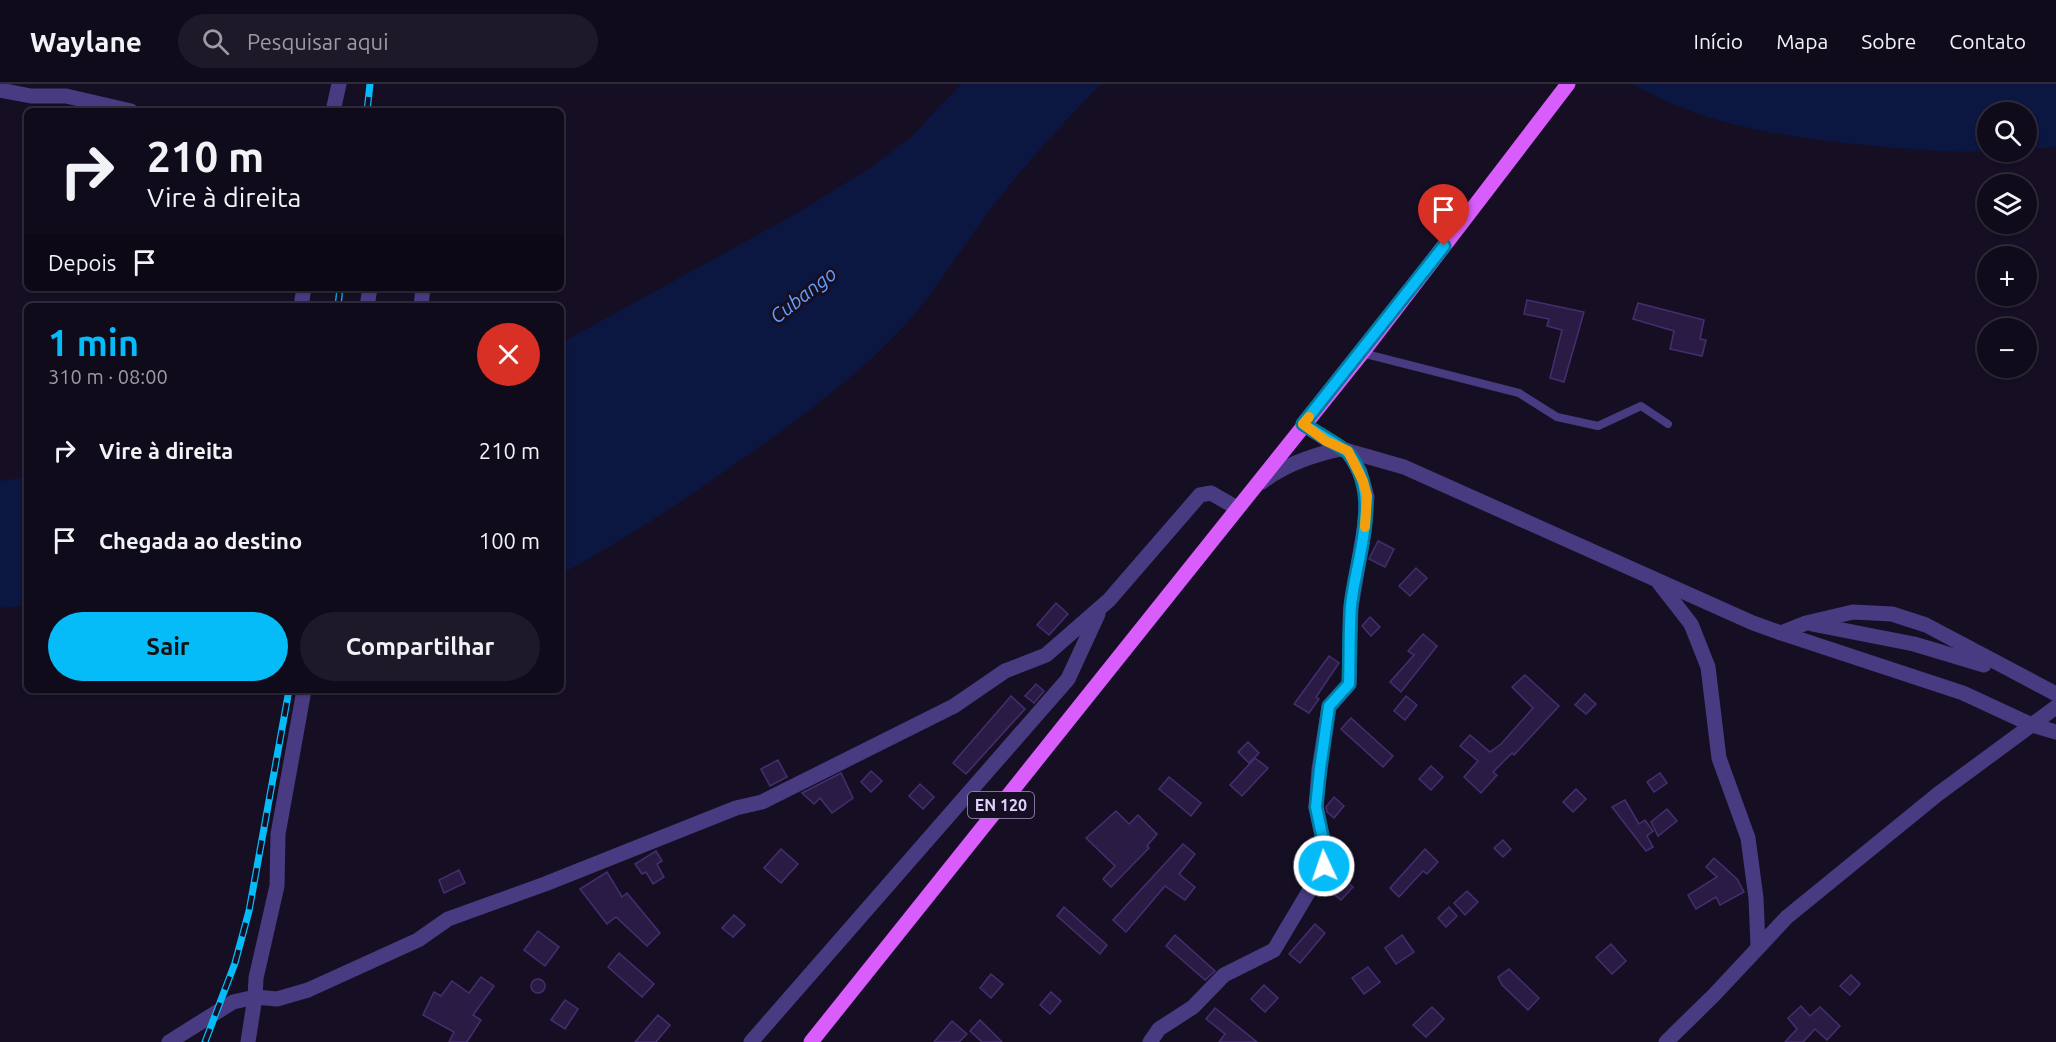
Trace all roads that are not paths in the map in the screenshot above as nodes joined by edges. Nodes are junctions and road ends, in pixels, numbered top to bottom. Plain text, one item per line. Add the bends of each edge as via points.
1 (339, 84) edge
2 (1568, 84) edge
3 (0, 90) edge
4 (118, 108) edge
5 (334, 108) edge
6 (1362, 353) junction
7 (1303, 424) junction
8 (1668, 424) dead end
9 (1344, 450) junction
10 (1251, 491) junction
11 (1237, 508) junction
12 (1658, 583) junction
13 (1100, 609) junction
14 (1806, 623) junction
15 (1781, 633) junction
16 (2037, 684) junction
17 (303, 693) edge
18 (2056, 694) edge
19 (2056, 707) edge
20 (2032, 725) junction
21 (2056, 732) edge
22 (1758, 946) junction
23 (255, 997) junction
24 (167, 1041) edge
25 (248, 1042) edge
26 (751, 1042) edge
27 (811, 1042) edge
28 (1150, 1042) edge
29 (1666, 1042) edge

1 - 5 street
2 - 6 main road, EN 120
3 - 4 street via 31,96 66,96
6 - 7 main road, EN 120
6 - 8 lane via 1519,393 1557,417 1598,426 1641,406
7 - 9 street
7 - 10 main road, EN 120
9 - 10 street via 1316,454 1280,469
9 - 12 street via 1404,467
9 - 28 street via 1360,472 1367,496 1351,607 1349,684 1329,706 1317,792 1316,807 1326,854 1324,866 1274,950 1224,975 1193,1006 1159,1029
10 - 11 main road, EN 120
11 - 13 street via 1211,494 1193,500
11 - 27 main road, EN 120
12 - 15 street
12 - 22 street via 1691,624 1708,667 1719,758 1748,838
13 - 23 street via 1046,655 1005,671 954,706 762,802 736,808 448,919 418,940 308,990 277,999
13 - 26 street via 1068,680
14 - 15 street
14 - 16 street via 1914,644
14 - 16 street via 1853,612 1892,614 1926,625
15 - 20 street via 1963,693
16 - 18 street
17 - 23 street via 278,834 277,886
19 - 20 street
20 - 21 street
20 - 22 street via 1894,828
22 - 29 street
23 - 24 street via 233,1002
23 - 25 street

